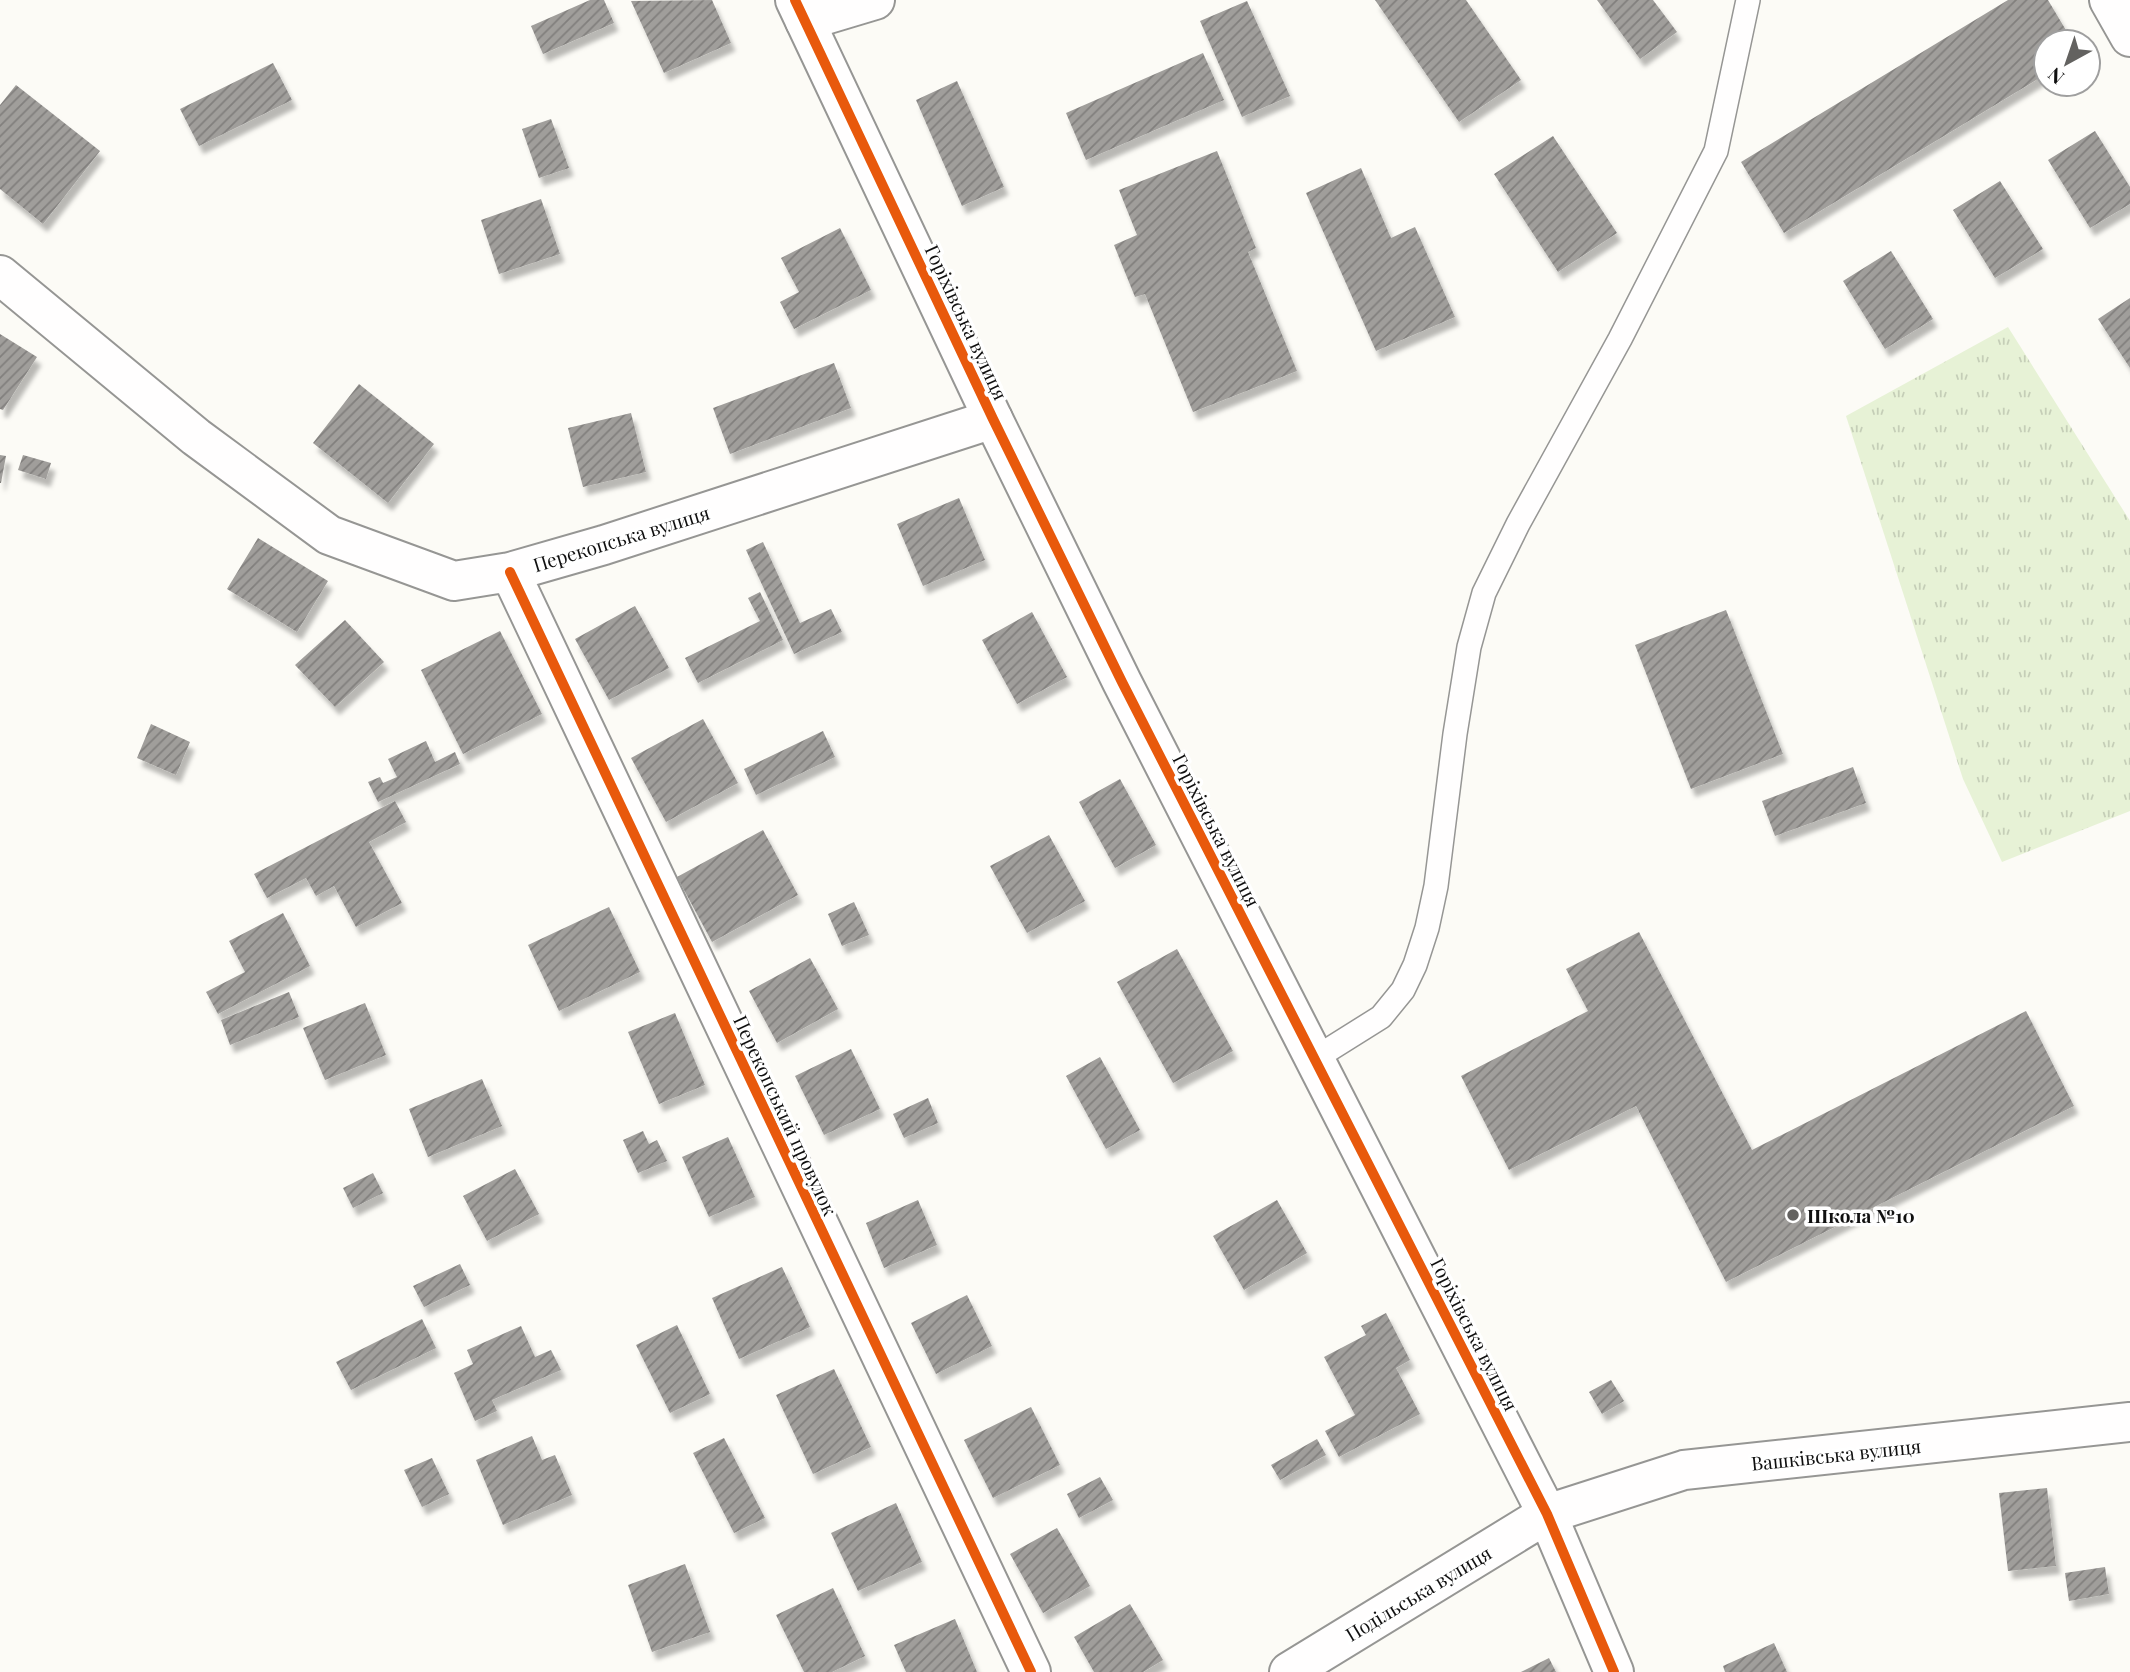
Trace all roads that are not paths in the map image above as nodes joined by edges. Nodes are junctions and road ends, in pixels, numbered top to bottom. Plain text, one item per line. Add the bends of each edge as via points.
1 (875, 0) edge
2 (1748, 0) edge
3 (2109, 0) edge
4 (800, 11) edge
5 (2130, 37) edge
6 (0, 275) edge
7 (993, 419) junction
8 (510, 572) junction
9 (1314, 1059) junction
10 (2130, 1422) edge
11 (1547, 1514) junction
12 (1031, 1672) edge
13 (1289, 1672) edge
14 (1614, 1672) edge

1 - 4 street
2 - 9 lane via 1716,151 1484,593 1469,647 1436,886 1416,965 1381,1017
3 - 5 street
4 - 7 street, Горіхівська вулиця
6 - 8 street, Перекопська вулиця via 195,437 329,535 454,580
7 - 8 street, Перекопська вулиця
7 - 9 street, Горіхівська вулиця
8 - 12 street, Перекопський провулок
9 - 11 street, Горіхівська вулиця
10 - 11 street, Вашківська вулиця via 1684,1471
11 - 13 street, Подільська вулиця
11 - 14 street, Горіхівська вулиця

